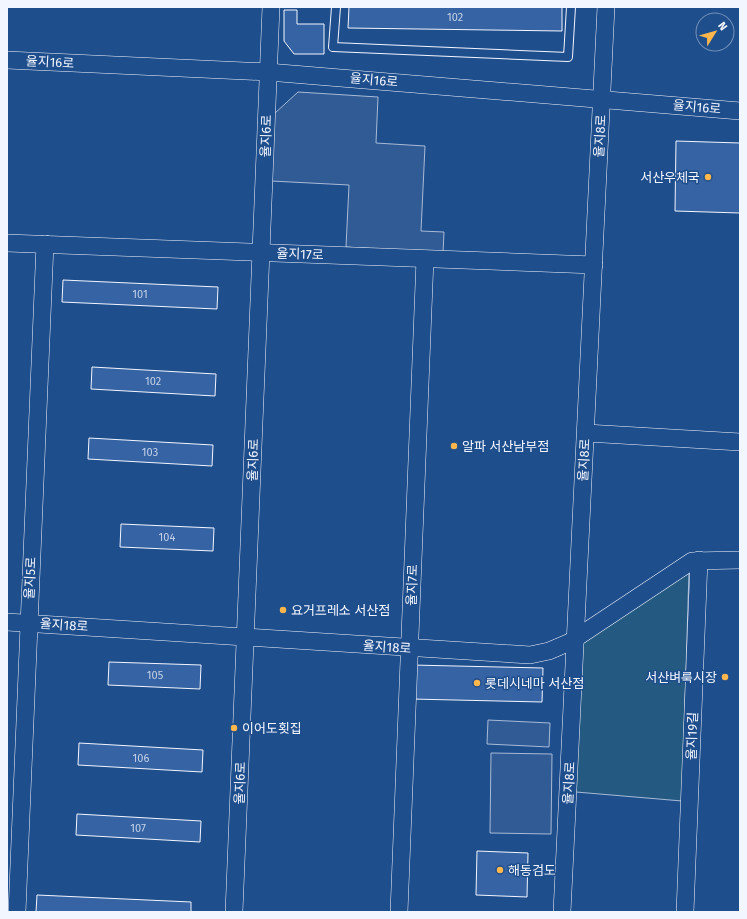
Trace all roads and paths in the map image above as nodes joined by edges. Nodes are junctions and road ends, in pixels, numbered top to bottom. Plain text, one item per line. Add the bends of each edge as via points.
1 (271, 7) edge
2 (336, 7) edge
3 (570, 7) edge
4 (606, 7) edge
5 (7, 60) edge
6 (268, 72) junction
7 (602, 99) junction
8 (740, 110) edge
9 (7, 243) edge
10 (45, 244) junction
11 (261, 252) junction
12 (425, 259) junction
13 (594, 265) junction
14 (586, 433) junction
15 (740, 442) edge
16 (699, 560) junction
17 (740, 560) edge
18 (7, 622) edge
19 (28, 623) junction
20 (246, 637) junction
21 (576, 638) junction
22 (410, 648) junction
23 (17, 912) edge
24 (234, 912) edge
25 (399, 912) edge
26 (562, 912) edge
27 (685, 912) edge

1 - 6 street, 율지6로
2 - 3 lane via 333,47 568,58
4 - 7 street, 율지8로
5 - 6 street, 율지16로
6 - 7 street, 율지16로
6 - 11 street, 율지6로
7 - 8 street, 율지16로
7 - 13 street, 율지8로
9 - 10 street, 율지17로
10 - 11 street, 율지17로
10 - 19 street, 율지5로
11 - 12 street, 율지17로
11 - 20 street, 율지6로
12 - 13 street, 율지17로
12 - 22 street, 율지7로
13 - 14 street, 율지8로
14 - 15 street
14 - 21 street, 율지8로
16 - 17 street, 율지18로
16 - 21 street, 율지18로 via 692,560
16 - 27 street, 율지19길
18 - 19 street, 율지18로
19 - 20 street, 율지18로
19 - 23 street, 율지5로
20 - 22 street, 율지18로
20 - 24 street, 율지6로
21 - 22 street, 율지18로 via 557,648 530,655
21 - 26 street, 율지8로
22 - 25 street, 율지7로

